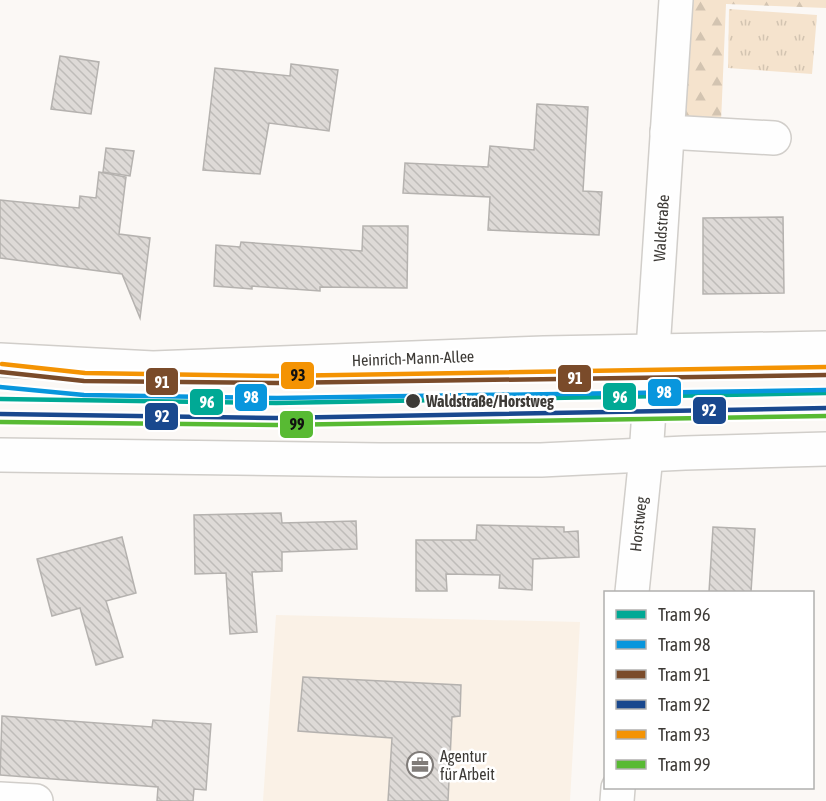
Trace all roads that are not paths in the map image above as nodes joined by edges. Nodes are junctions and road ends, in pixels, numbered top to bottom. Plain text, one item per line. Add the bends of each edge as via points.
1 (676, 0) edge
2 (667, 132) junction
3 (774, 138) dead end
4 (826, 348) edge
5 (653, 351) junction
6 (0, 360) edge
7 (826, 449) edge
8 (0, 455) edge
9 (646, 456) junction
10 (632, 591) edge
11 (0, 799) edge
12 (36, 801) edge

1 - 2 street, Waldstraße
2 - 3 street
2 - 5 street, Waldstraße
4 - 5 street, Heinrich-Mann-Allee
5 - 6 street, Heinrich-Mann-Allee via 153,368
5 - 9 street, Waldstraße
7 - 9 street
8 - 9 street via 381,460
9 - 10 street, Horstweg
11 - 12 street

